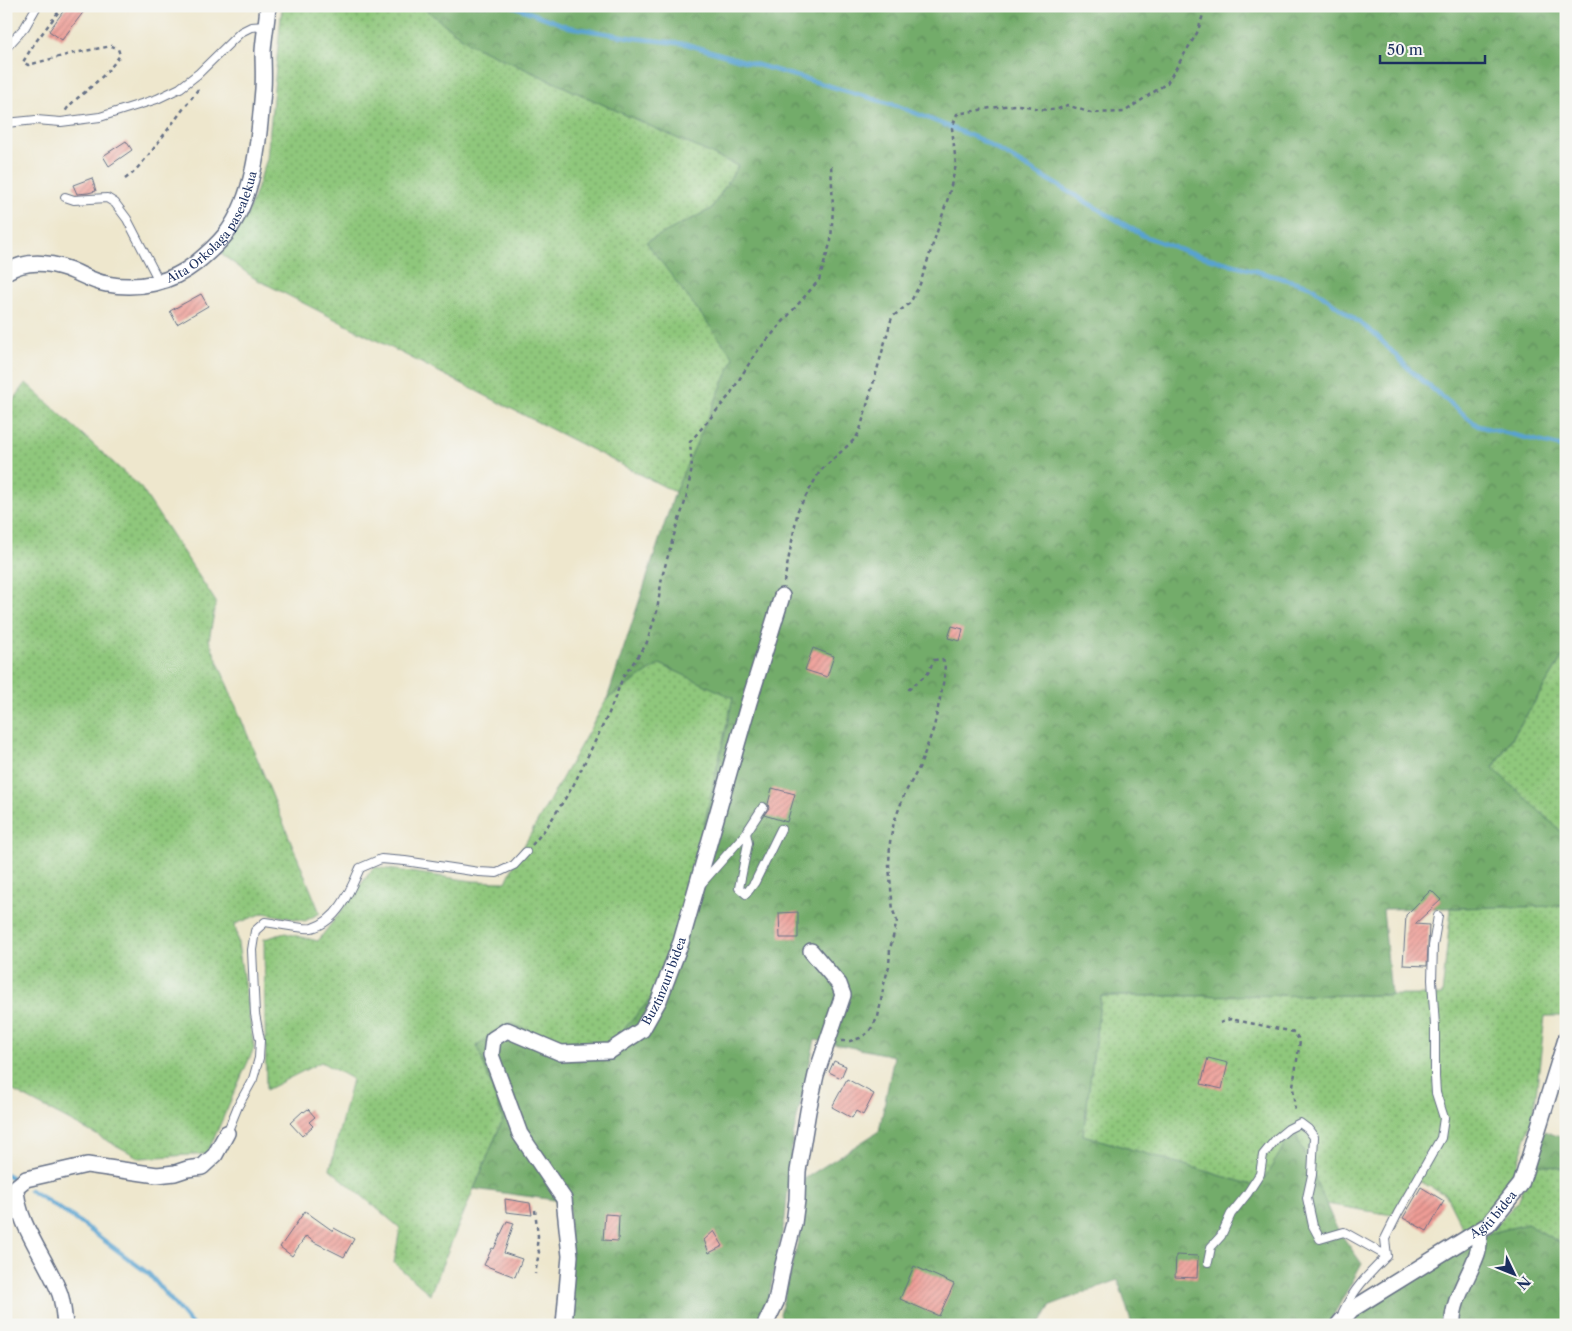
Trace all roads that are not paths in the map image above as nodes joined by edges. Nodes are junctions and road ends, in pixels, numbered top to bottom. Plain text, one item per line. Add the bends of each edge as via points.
1 (37, 6) edge
2 (268, 6) edge
3 (266, 26) junction
4 (6, 48) edge
5 (6, 123) edge
6 (65, 197) dead end
7 (6, 272) edge
8 (160, 283) junction
9 (782, 596) road end
10 (763, 807) dead end
11 (781, 829) dead end
12 (746, 833) junction
13 (526, 852) road end
14 (696, 890) junction
15 (1438, 916) dead end
16 (811, 951) dead end
17 (1566, 1039) edge
18 (227, 1133) joint
19 (1479, 1231) junction
20 (1388, 1256) junction
21 (1208, 1262) dead end
22 (65, 1325) edge
23 (564, 1325) edge
24 (765, 1325) edge
25 (1338, 1325) edge
26 (1453, 1325) edge

1 - 4 lane via 25,27
2 - 3 street, Aita Orkolaga pasealekua
3 - 5 lane via 251,27 241,32 198,74 158,99 100,117 61,122
3 - 8 street, Aita Orkolaga pasealekua via 257,145 246,195 217,244 188,269
6 - 8 lane via 74,200 107,198 115,203 128,220
7 - 8 street, Aita Orkolaga pasealekua via 16,266 39,263 107,284
9 - 14 street, Buztinzuri bidea
10 - 12 lane
11 - 12 lane via 746,894 739,888 748,843
12 - 14 lane
13 - 18 lane via 514,866 497,873 381,859 360,868 341,905 328,920 310,929 265,922 255,931 252,950 259,1058 253,1079
14 - 23 street, Buztinzuri bidea via 659,1000 642,1030 610,1050 600,1051 561,1053 507,1030 493,1039 491,1055 520,1134 564,1199 570,1256
15 - 20 lane via 1432,980 1435,1085 1444,1118 1442,1132 1385,1239
16 - 24 street via 839,984 842,995 816,1075 798,1171 794,1223 776,1302
17 - 19 street, Agiti bidea via 1520,1184 1488,1225
18 - 22 street via 214,1155 202,1167 157,1176 88,1165 26,1179 16,1187 16,1196 35,1244 61,1295
19 - 25 street, Agiti bidea via 1351,1310
19 - 26 street via 1478,1252 1457,1302
20 - 21 lane via 1344,1232 1320,1239 1313,1226 1307,1198 1314,1137 1300,1123 1288,1128 1263,1155 1260,1174 1211,1247
20 - 25 lane via 1364,1278 1348,1301

